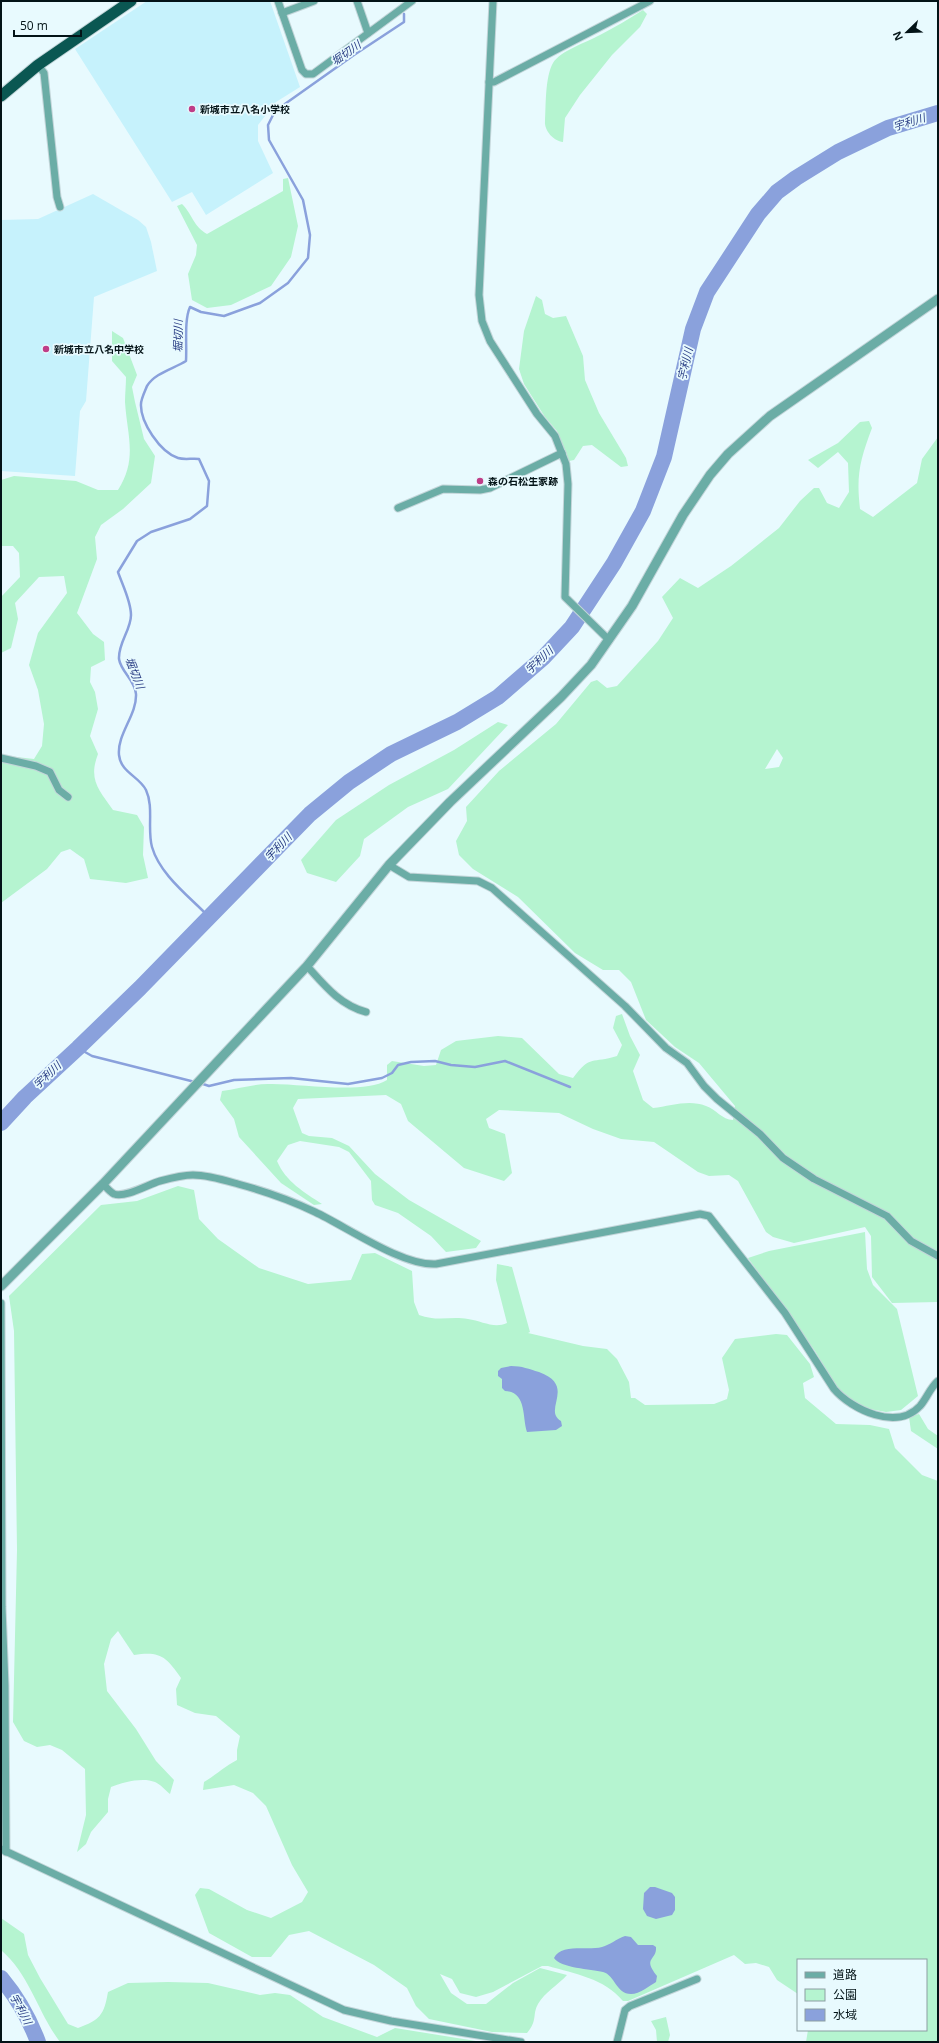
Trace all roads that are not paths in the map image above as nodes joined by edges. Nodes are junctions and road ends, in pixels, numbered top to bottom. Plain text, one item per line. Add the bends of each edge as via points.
1 (131, 1) edge
2 (278, 1) edge
3 (314, 1) edge
4 (357, 1) edge
5 (412, 1) edge
6 (493, 1) edge
7 (650, 1) edge
8 (282, 13) junction
9 (368, 33) junction
10 (38, 65) junction
11 (489, 82) junction
12 (1, 96) edge
13 (60, 207) dead end
14 (938, 299) edge
15 (562, 453) junction
16 (398, 508) dead end
17 (609, 640) junction
18 (1, 758) edge
19 (68, 797) dead end
20 (389, 865) junction
21 (307, 966) junction
22 (366, 1012) dead end
23 (103, 1184) junction
24 (938, 1256) edge
25 (1, 1286) edge
26 (1, 1304) edge
27 (938, 1380) edge
28 (4, 1851) edge
29 (697, 1980) dead end
30 (521, 2042) edge
31 (617, 2042) edge

1 - 10 highway
2 - 8 street
3 - 8 street
4 - 9 street
5 - 9 street
6 - 11 street
7 - 11 street via 494,82
8 - 9 street via 302,70 306,74 313,74
10 - 12 highway
10 - 13 street via 44,73
11 - 15 street via 479,295 482,321 490,342 537,414 555,436
14 - 17 street via 770,416 728,454 710,475 683,515 632,606
15 - 16 street via 490,488 443,489
15 - 17 street via 568,484 563,588 566,600
17 - 20 street via 591,665 561,697 450,802
18 - 19 street via 50,772 59,790
20 - 21 street
20 - 24 street via 410,877 478,881 492,888 625,1006 666,1048 687,1064 717,1099 760,1134 783,1158 814,1179 887,1216 911,1241
21 - 22 street via 334,995 347,1005
21 - 23 street
23 - 25 street
23 - 27 street via 115,1194 124,1194 177,1176 194,1175 220,1179 264,1191 314,1211 413,1262 424,1264 700,1214 709,1216 785,1313 834,1389 857,1409 887,1416 904,1415 920,1406
26 - 28 street
28 - 30 street via 344,2010 391,2021
29 - 31 street via 630,2006 625,2010

